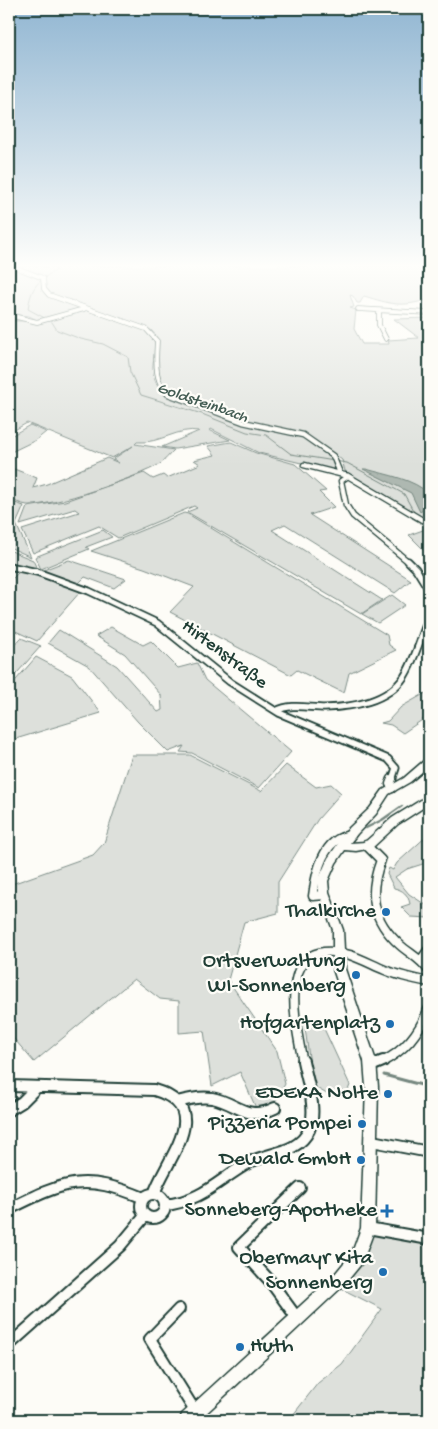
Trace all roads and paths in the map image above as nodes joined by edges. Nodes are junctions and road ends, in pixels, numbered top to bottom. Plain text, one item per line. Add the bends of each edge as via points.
1 (151, 333) edge
2 (383, 333) edge
3 (386, 339) dead end
4 (304, 465) dead end
5 (340, 472) junction
6 (348, 476) junction
7 (429, 524) edge
8 (9, 566) edge
9 (429, 590) edge
10 (429, 617) edge
11 (276, 711) junction
12 (429, 761) edge
13 (392, 788) junction
14 (429, 799) edge
15 (351, 835) junction
16 (344, 846) junction
17 (366, 846) junction
18 (326, 895) junction
19 (429, 949) edge
20 (338, 953) junction
21 (421, 960) junction
22 (429, 971) edge
23 (429, 982) edge
24 (429, 1008) edge
25 (370, 1066) junction
26 (9, 1086) edge
27 (37, 1087) junction
28 (177, 1102) junction
29 (275, 1108) dead end
30 (9, 1110) edge
31 (372, 1141) junction
32 (429, 1152) edge
33 (300, 1188) dead end
34 (154, 1194) junction
35 (144, 1198) junction
36 (165, 1205) junction
37 (9, 1209) edge
38 (146, 1216) junction
39 (368, 1228) junction
40 (429, 1239) edge
41 (179, 1309) dead end
42 (298, 1319) junction
43 (9, 1346) edge
44 (192, 1416) edge

1 - 5 street via 157,341 156,371 163,389 171,396 243,422 303,435 336,460
2 - 3 street
4 - 5 street
5 - 6 street
6 - 7 street
6 - 9 street via 341,481 346,505 353,516 400,553 416,569
8 - 11 street, Hirtenstraße via 37,572 89,591 157,624 230,682
10 - 11 street via 400,684 386,695 331,707 288,706
11 - 13 street, Hirtenstraße via 388,759 396,768 390,784
12 - 13 main road
13 - 15 main road
14 - 17 main road via 395,821
15 - 16 main road
15 - 18 street via 344,835 336,841 319,863 313,896
16 - 17 main road
16 - 18 main road via 326,873 323,885
17 - 21 street via 381,860 373,904 376,912 396,941
18 - 20 main road via 338,925
19 - 21 street
20 - 23 street via 398,975
20 - 25 main road via 339,968
20 - 36 street via 309,957 296,973 294,1005 312,1115 307,1134 294,1146 248,1164 207,1193 180,1204
21 - 22 street
24 - 25 street via 408,1046
25 - 31 main road
26 - 27 street
27 - 28 street via 154,1090
27 - 30 street
28 - 29 street via 208,1097 256,1115
28 - 34 street via 184,1117 183,1134
31 - 32 street
31 - 39 main road
33 - 42 street via 239,1247 270,1280
34 - 35 street
34 - 36 street via 162,1197
35 - 37 street via 113,1185 84,1181 58,1186
35 - 38 street via 141,1206
36 - 38 street via 158,1217
38 - 43 street via 120,1246
39 - 40 street
39 - 42 main road via 362,1249 352,1266
41 - 44 street via 150,1339
42 - 44 main road

